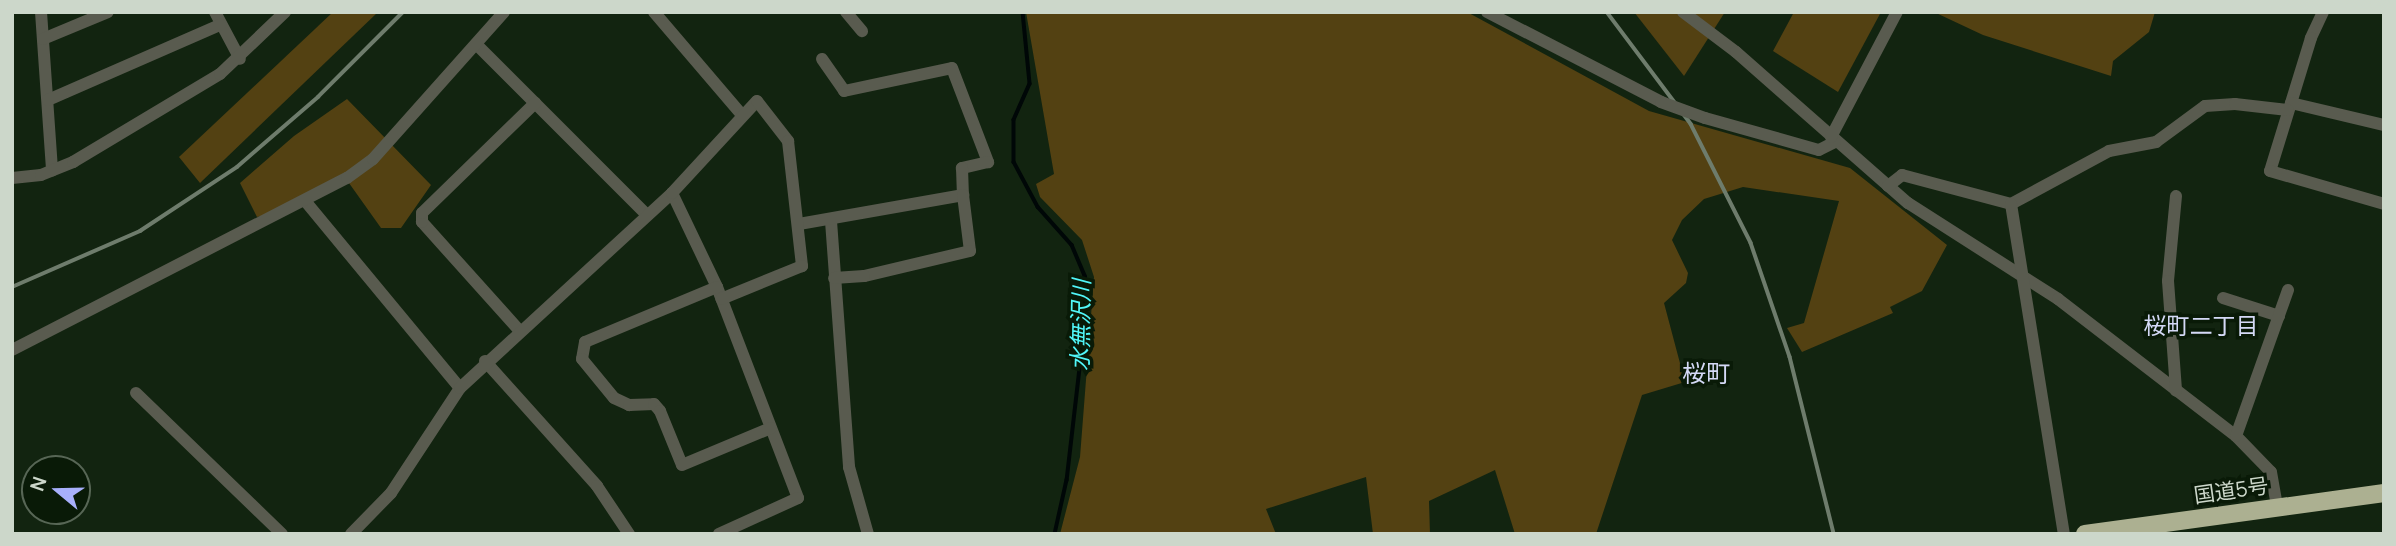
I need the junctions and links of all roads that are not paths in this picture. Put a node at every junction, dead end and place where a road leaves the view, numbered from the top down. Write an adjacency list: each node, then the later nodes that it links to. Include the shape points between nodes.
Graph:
1 (41, 12): 13 (street)
2 (108, 12): 13 (street)
3 (285, 12): 15 (street)
4 (504, 12): 14 (street)
5 (654, 12): 20 (street)
6 (846, 12): 12 (street)
7 (1487, 12): 22 (street, bridge, via 1661,102 1819,150)
8 (1683, 12): 22 (street, via 1736,52)
9 (1897, 12): 22 (street)
10 (2323, 12): 19 (street)
11 (217, 18): 15 (street); 17 (street)
12 (862, 32)
13 (43, 39): 17 (street)
14 (476, 44): 18 (street); 29 (street, via 373,159)
15 (240, 59): 23 (street)
16 (822, 59): 27 (street, via 844,91 953,68 988,162 962,168)
17 (48, 100): 23 (street)
18 (535, 103): 32 (street); 41 (street, via 422,213 422,222)
19 (2289, 107): 21 (street); 30 (street, via 2205,106 2156,142 2109,151); 31 (street, via 2270,172)
20 (742, 115): 26 (street); 34 (street, via 757,101 788,141)
21 (2384, 125)
22 (1833, 139): 25 (street)
23 (52, 171): 24 (street)
24 (12, 178)
25 (1888, 186): 30 (street, via 1902,175); 35 (street, via 1965,243)
26 (672, 193): 32 (street); 38 (street)
27 (963, 195): 33 (street); 36 (street, via 970,251 864,276)
28 (2176, 196): 45 (street, via 2168,281)
29 (306, 202): 42 (street, via 85,309); 44 (street)
30 (2011, 204): 35 (street)
31 (2384, 204)
32 (646, 214): 41 (street)
33 (831, 221): 34 (street); 36 (street)
34 (799, 224): 38 (street, via 802,266)
35 (2022, 274): 45 (street); 56 (street)
36 (834, 278): 55 (street, via 849,467)
37 (2288, 290): 40 (street)
38 (719, 293): 47 (street); 47 (street, via 585,342 582,359 620,402 647,403 660,411 682,466)
39 (2223, 298): 40 (street)
40 (2279, 316): 48 (street)
41 (518, 330): 43 (street)
42 (12, 350)
43 (485, 361): 44 (street); 53 (street, via 597,485)
44 (460, 388): 52 (street, via 391,493)
45 (2176, 391): 48 (street)
46 (136, 393): 51 (street)
47 (771, 428): 54 (street, via 798,498)
48 (2236, 436): 50 (street, via 2271,472)
49 (2384, 493): 50 (highway, 国道5号)
50 (2277, 507): 57 (highway, 国道5号)
51 (282, 534)
52 (351, 534)
53 (629, 534)
54 (719, 534)
55 (868, 534)
56 (2064, 534)
57 (2085, 534)

